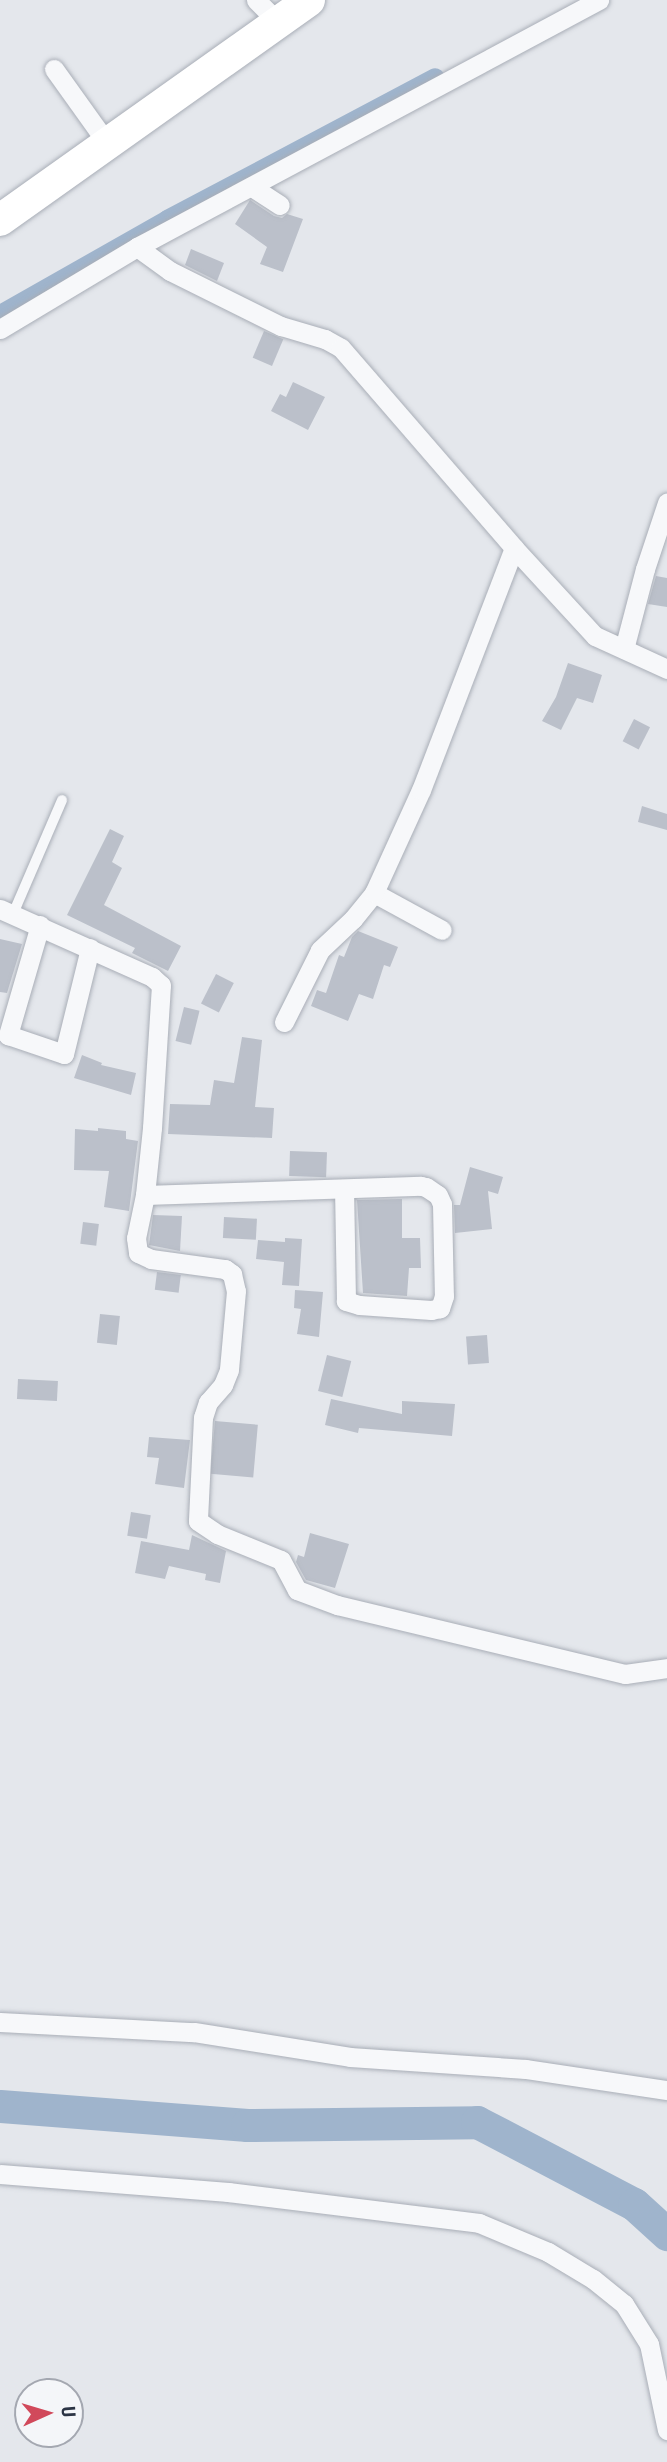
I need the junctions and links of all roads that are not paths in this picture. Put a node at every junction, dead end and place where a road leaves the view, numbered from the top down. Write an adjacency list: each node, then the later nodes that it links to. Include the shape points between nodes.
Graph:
1 (256, 0): 4 (street)
2 (309, 0): 4 (main road)
3 (599, 0): 7 (street)
4 (278, 22): 6 (main road)
5 (54, 69): 6 (street)
6 (107, 143): 9 (main road)
7 (253, 187): 8 (street); 10 (street)
8 (280, 205)
9 (0, 219)
10 (137, 247): 11 (street); 13 (street, via 182,277 281,326 341,348)
11 (0, 329)
12 (667, 503): 14 (street)
13 (514, 548): 14 (street, via 595,636); 17 (street, via 421,790)
14 (624, 649): 15 (street)
15 (667, 669)
16 (62, 800): 18 (lane)
17 (374, 893): 20 (street); 22 (street, via 320,950)
18 (7, 911): 19 (street)
19 (40, 925): 21 (street); 21 (street, via 8,1035 64,1054)
20 (442, 930)
21 (90, 948): 24 (street, via 152,976 161,985)
22 (284, 1022)
23 (344, 1189): 23 (street, via 346,1301 440,1308 444,1296 438,1195 421,1186); 24 (street)
24 (145, 1195): 25 (street, via 136,1238 140,1256 225,1269 236,1282 229,1370 203,1417 198,1521 206,1529 281,1560 297,1590 337,1605 625,1674)
25 (667, 1668)
26 (0, 2022): 27 (street, via 194,2032 350,2057 526,2069)
27 (667, 2090)
28 (0, 2174): 29 (street, via 228,2192 480,2223 548,2252 593,2278 624,2304 649,2344)
29 (667, 2430)

